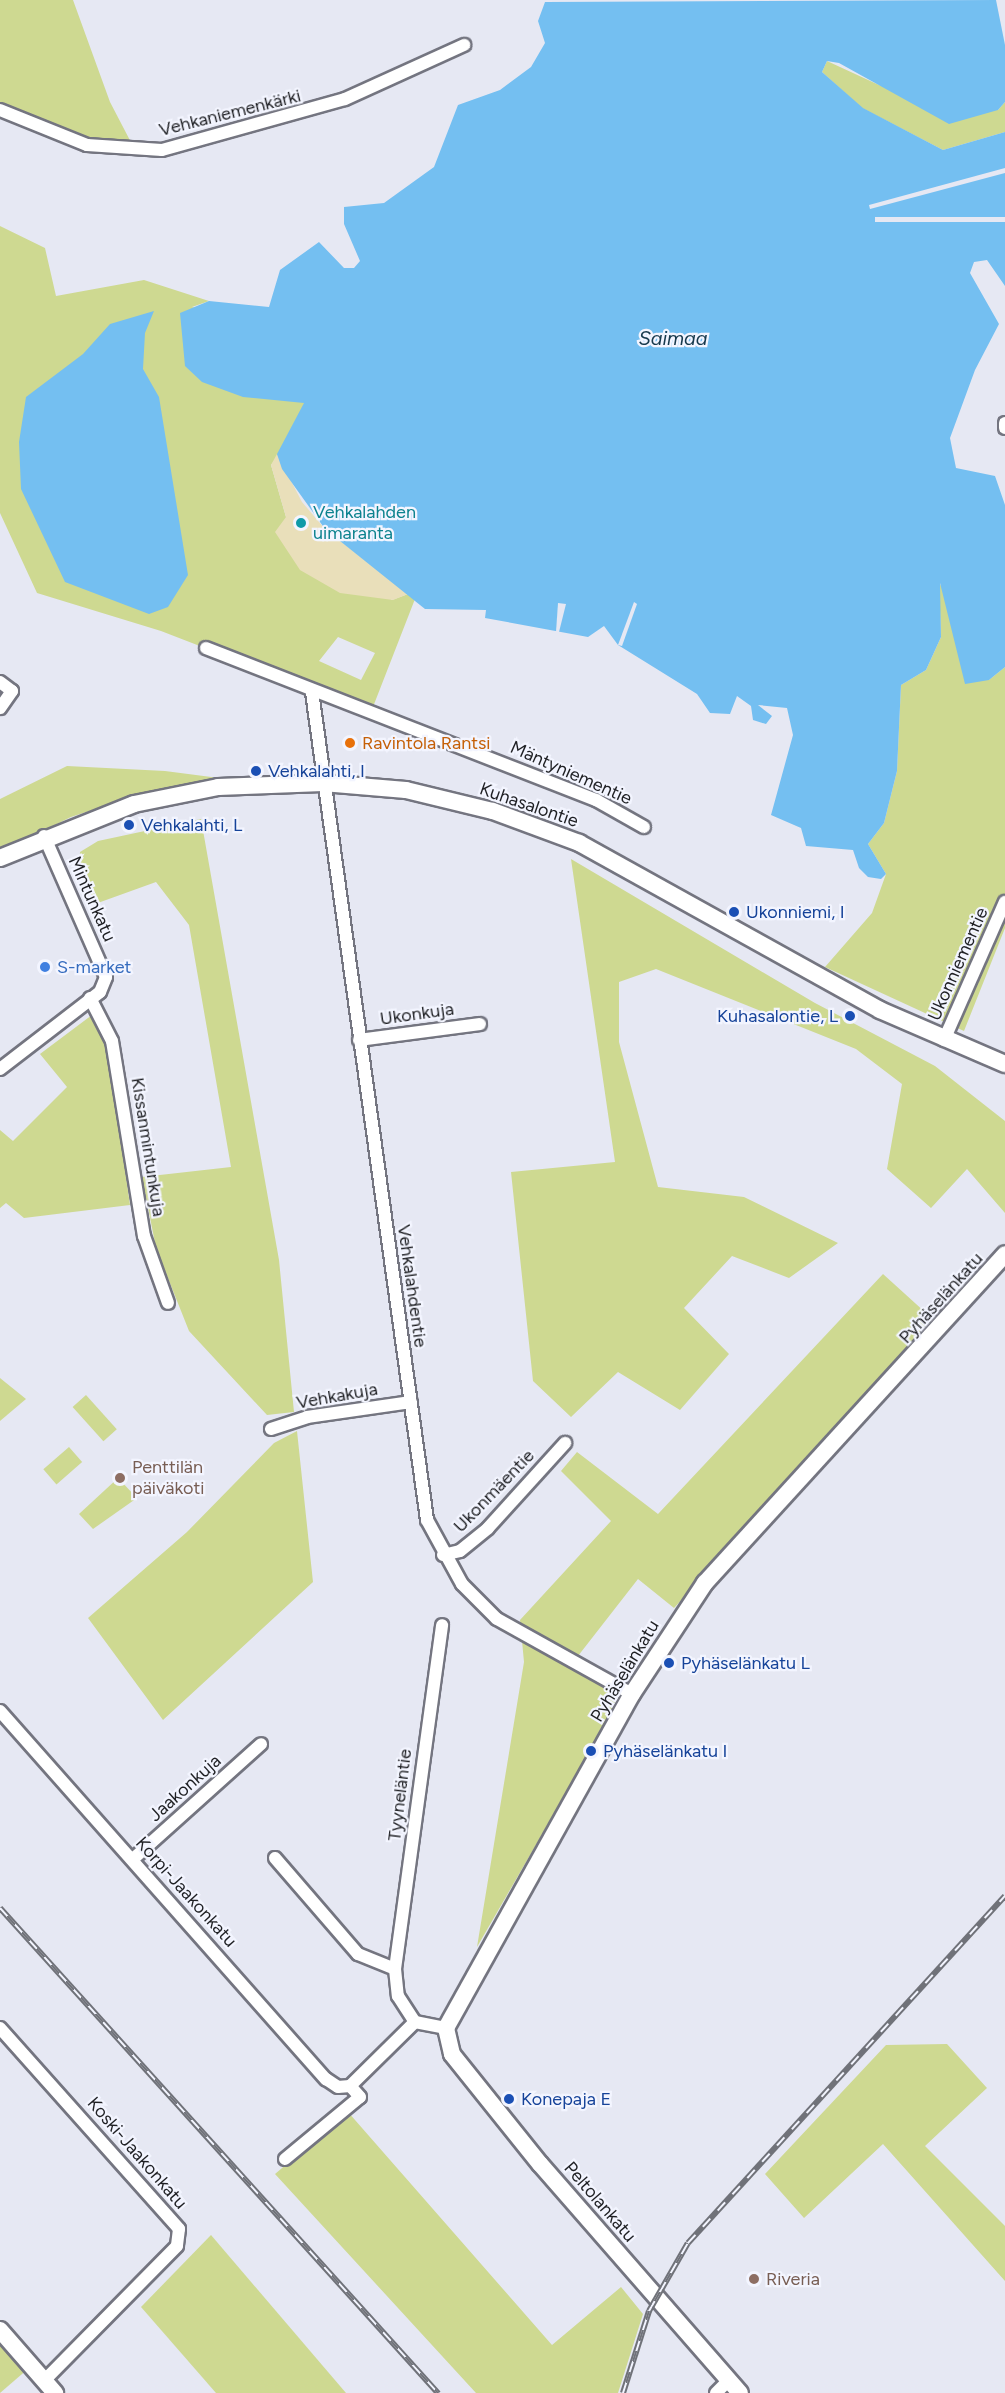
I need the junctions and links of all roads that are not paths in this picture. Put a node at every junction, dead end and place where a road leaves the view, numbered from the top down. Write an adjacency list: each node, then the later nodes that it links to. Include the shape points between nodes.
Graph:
1 (464, 45): 2 (street, Vehkaniemenkärki, via 345,99 162,150 87,145)
2 (0, 110)
3 (1005, 423): 4 (street)
4 (1005, 428)
5 (206, 648): 7 (street, Mäntyniementie)
6 (0, 682): 8 (street, via 12,691)
7 (312, 692): 9 (street, Vehkalahdentie); 10 (street, Mäntyniementie, via 596,800)
8 (0, 708)
9 (323, 783): 11 (street, Kuhasalontie, via 247,784 173,795); 16 (street, Vehkalahdentie); 17 (street, Kuhasalontie, via 406,790 536,824)
10 (644, 827)
11 (45, 836): 12 (street, Kuhasalontie); 14 (street, Mintunkatu, via 104,970 105,984)
12 (0, 858)
13 (1005, 902): 17 (street, Ukonniementie)
14 (90, 999): 19 (street, Mintunkatu); 21 (street, Kissanmintunkuja, via 114,1049 144,1236)
15 (480, 1024): 16 (street, Ukonkuja)
16 (358, 1040): 22 (street, Vehkalahdentie)
17 (945, 1040): 18 (street, Kuhasalontie)
18 (1005, 1064)
19 (0, 1069)
20 (1005, 1254): 27 (street, Pyhäselänkatu, via 705,1583)
21 (168, 1303)
22 (411, 1402): 23 (street, Vehkakuja, via 307,1417); 25 (street, Vehkalahdentie, via 427,1520)
23 (271, 1429)
24 (565, 1443): 25 (street, Ukonmäentie, via 488,1528 460,1551)
25 (443, 1555): 27 (street, Vehkalahdentie, via 462,1584 497,1619)
26 (442, 1626): 32 (street, Tyyneläntie)
27 (632, 1694): 35 (street, Pyhäselänkatu)
28 (0, 1711): 31 (street, Korpi-Jaakonkatu)
29 (261, 1744): 31 (street, Jaakonkuja)
30 (275, 1858): 32 (street, via 358,1954)
31 (133, 1859): 36 (street, Korpi-Jaakonkatu, via 326,2079 338,2087)
32 (395, 1969): 33 (street, via 398,1996)
33 (415, 2022): 35 (street); 36 (street)
34 (0, 2028): 39 (street, Koski-Jaakonkatu, via 179,2229 177,2246)
35 (446, 2028): 40 (street, Peltolankatu, via 448,2048 474,2082)
36 (350, 2086): 37 (street, via 360,2097)
37 (285, 2159)
38 (0, 2330): 39 (street)
39 (49, 2387)
40 (735, 2387): 41 (street)
41 (716, 2393)

